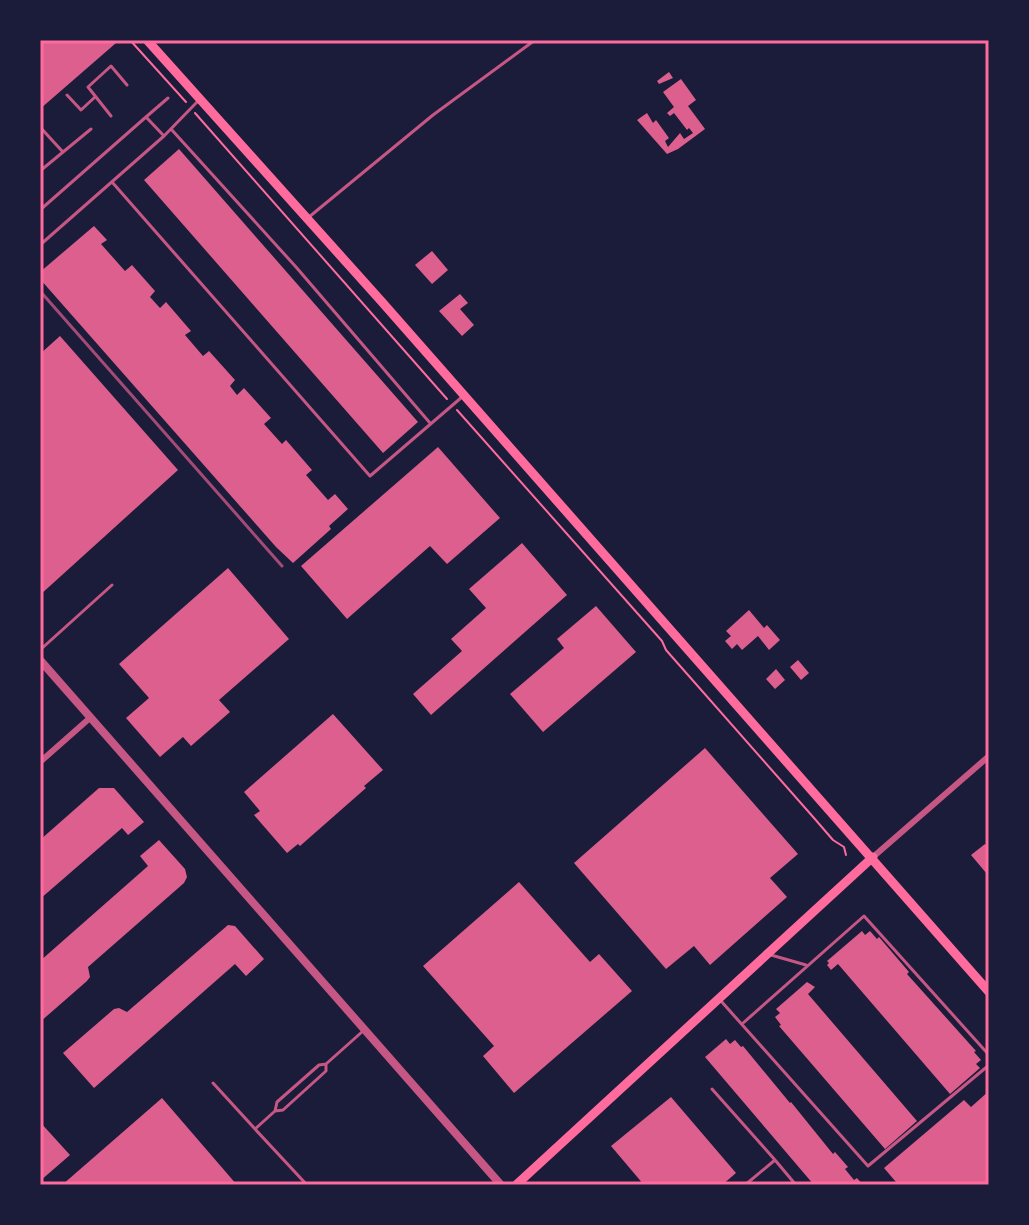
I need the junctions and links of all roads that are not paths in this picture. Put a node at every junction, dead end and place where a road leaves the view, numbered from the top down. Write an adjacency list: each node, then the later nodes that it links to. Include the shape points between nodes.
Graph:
1 (147, 40): 7 (main road)
2 (535, 40): 18 (lane)
3 (127, 85): 5 (lane, via 111,66 88,87)
4 (67, 95): 5 (lane, via 81,110)
5 (96, 96): 8 (lane)
6 (168, 98): 9 (lane)
7 (199, 100): 12 (lane); 18 (main road)
8 (111, 116)
9 (146, 117): 13 (lane); 17 (lane)
10 (40, 127): 14 (lane)
11 (91, 129): 14 (lane)
12 (171, 129): 13 (lane); 21 (lane)
13 (164, 136): 16 (lane)
14 (63, 153): 15 (lane)
15 (40, 171)
16 (112, 182): 19 (lane); 21 (lane, via 370,476)
17 (40, 210)
18 (306, 219): 20 (main road)
19 (40, 245)
20 (463, 396): 21 (lane); 28 (main road)
21 (431, 424)
22 (112, 585): 23 (lane)
23 (40, 650)
24 (40, 660): 25 (street)
25 (91, 717): 27 (street); 34 (street)
26 (989, 756): 28 (street)
27 (40, 762)
28 (873, 857): 29 (main road); 31 (main road)
29 (767, 954): 30 (lane); 32 (main road)
30 (807, 965): 33 (lane); 35 (lane, via 864,916)
31 (989, 992)
32 (719, 998): 33 (lane); 45 (main road)
33 (742, 1024): 37 (lane, via 868,1166)
34 (365, 1030): 36 (lane); 44 (street)
35 (989, 1055)
36 (326, 1064): 40 (lane, via 277,1102); 40 (lane, via 326,1071 283,1110)
37 (989, 1065)
38 (213, 1083): 41 (lane)
39 (712, 1089): 42 (lane)
40 (275, 1111): 41 (lane)
41 (255, 1129): 43 (lane)
42 (775, 1160): 46 (lane); 47 (lane)
43 (307, 1185)
44 (501, 1185)
45 (516, 1185)
46 (745, 1185)
47 (796, 1185)

